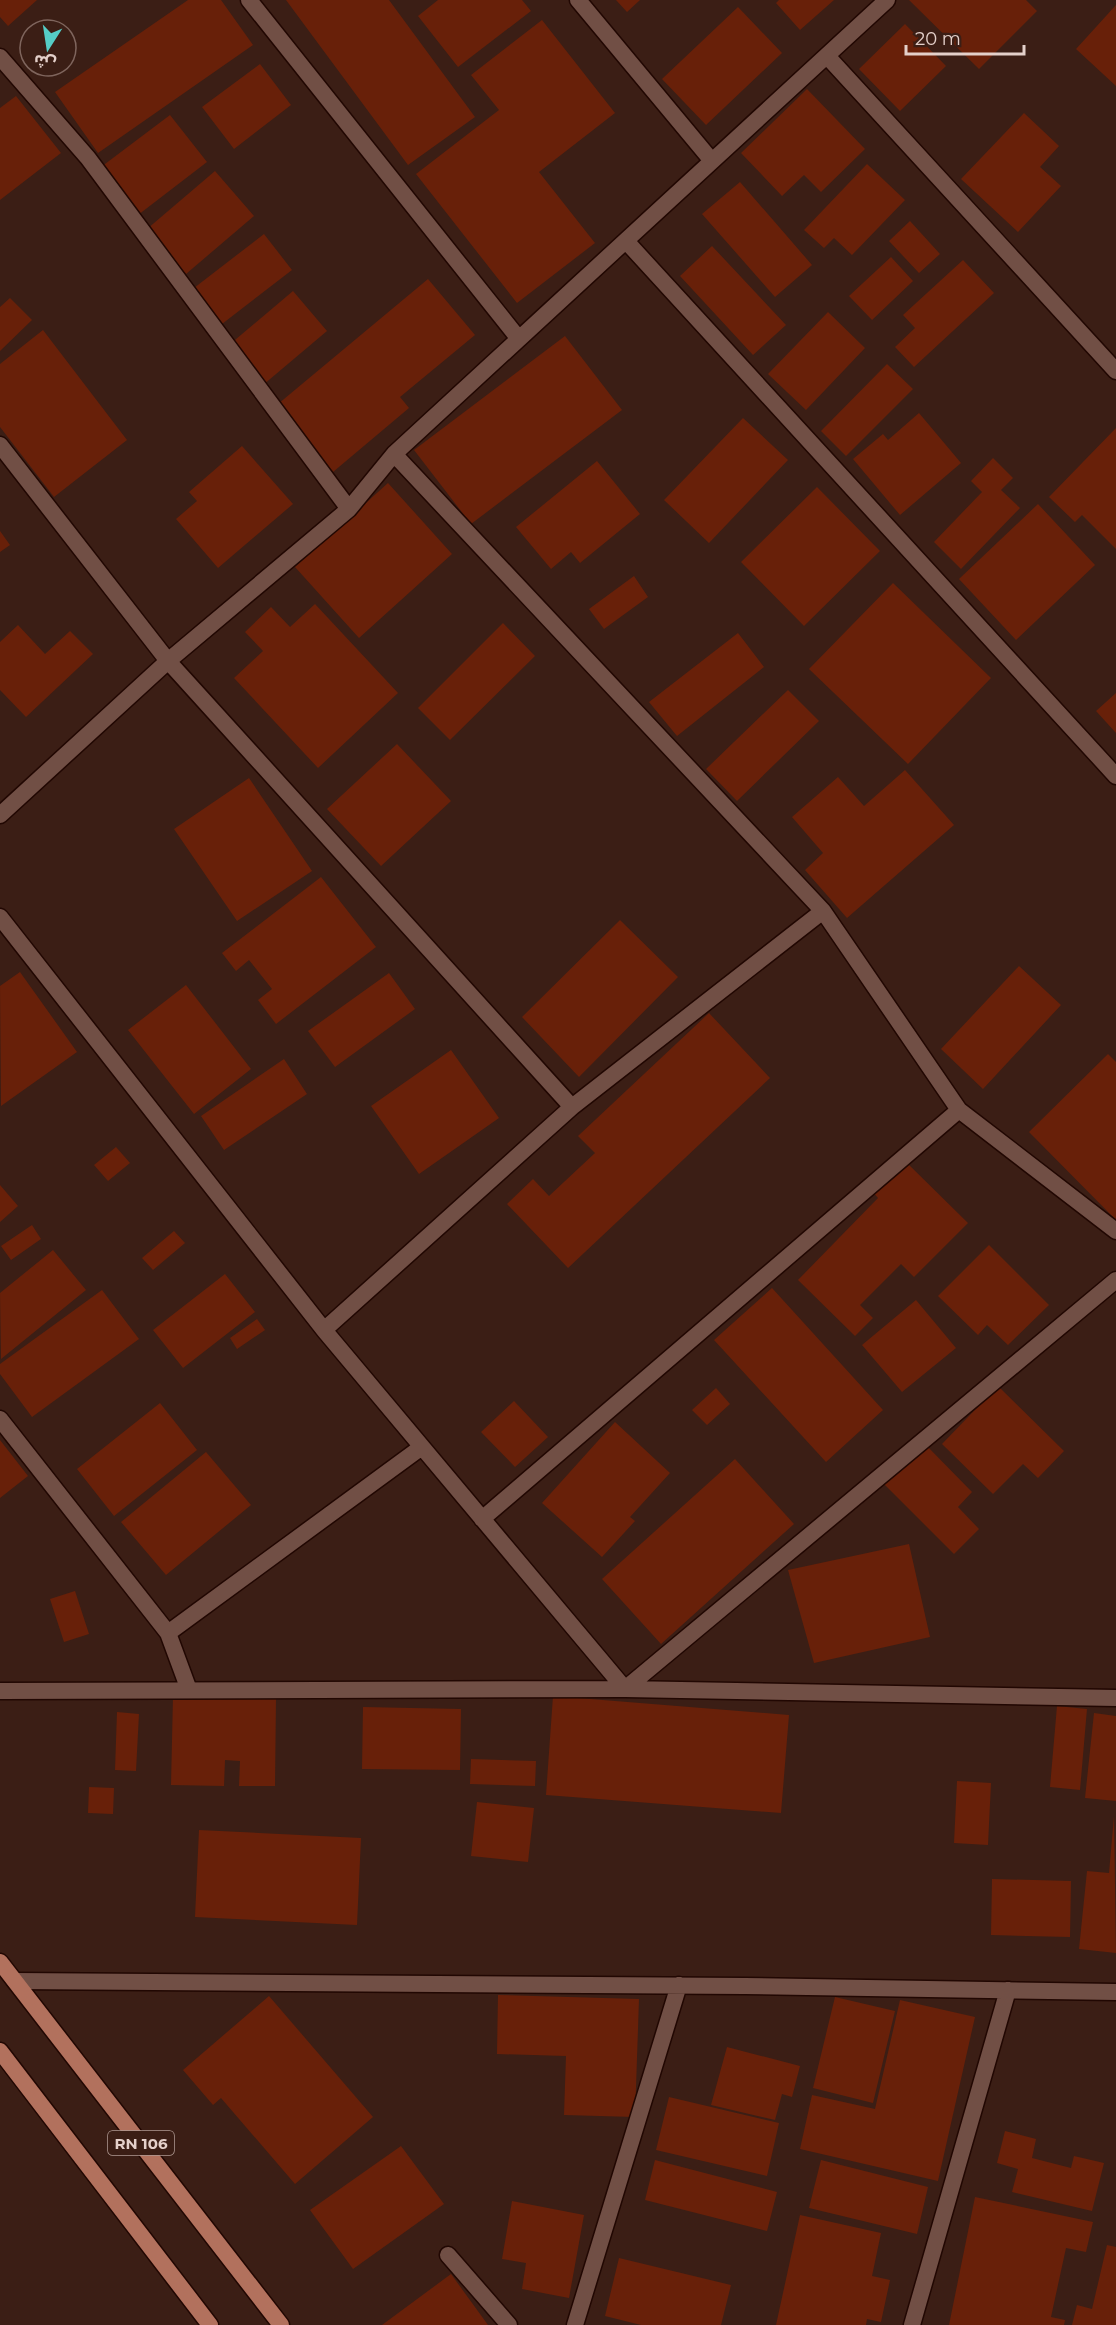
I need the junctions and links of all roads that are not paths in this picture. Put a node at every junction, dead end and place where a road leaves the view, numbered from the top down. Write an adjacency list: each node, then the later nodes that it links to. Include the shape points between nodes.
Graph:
1 (249, 0): 8 (street)
2 (578, 0): 6 (street)
3 (887, 0): 4 (street)
4 (827, 56): 6 (street); 9 (street)
5 (0, 57): 12 (street, via 88,158)
6 (712, 161): 7 (street)
7 (626, 241): 8 (street); 14 (street)
8 (519, 339): 11 (street)
9 (1116, 371)
10 (0, 445): 13 (street)
11 (394, 454): 12 (street); 16 (street)
12 (349, 509): 13 (street)
13 (168, 661): 15 (street); 18 (street)
14 (1116, 776)
15 (0, 815)
16 (823, 911): 18 (street); 19 (street)
17 (0, 917): 22 (street)
18 (572, 1107): 22 (street)
19 (959, 1110): 20 (street); 25 (street)
20 (1116, 1231)
21 (1115, 1283): 27 (street)
22 (324, 1330): 24 (street)
23 (0, 1419): 26 (street)
24 (424, 1450): 25 (street); 26 (street, via 419,1449)
25 (482, 1519): 27 (street)
26 (168, 1633): 29 (street)
27 (625, 1689): 29 (street); 30 (street)
28 (0, 1690): 29 (street)
29 (189, 1690)
30 (1116, 1698)
31 (0, 1962): 32 (main road, RN 106)
32 (15, 1981): 33 (street); 39 (main road, RN 106)
33 (679, 1985): 34 (street); 41 (street)
34 (1008, 1990): 35 (street); 42 (street)
35 (1116, 1992)
36 (0, 2051): 38 (main road, RN 106)
37 (448, 2255): 40 (street)
38 (210, 2325)
39 (281, 2325)
40 (509, 2325)
41 (575, 2325)
42 (912, 2325)

